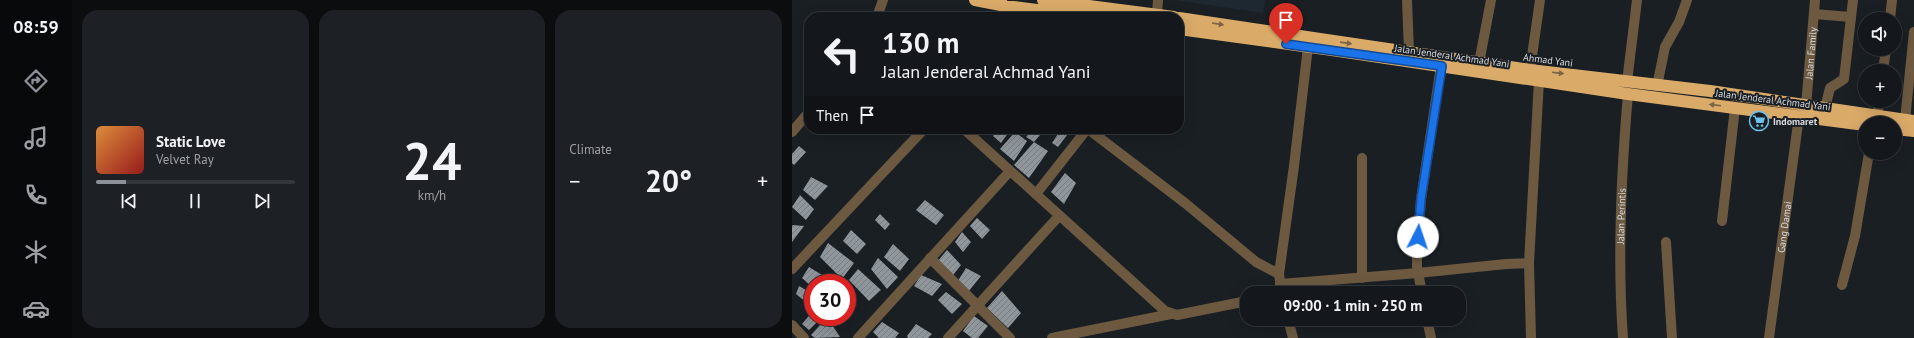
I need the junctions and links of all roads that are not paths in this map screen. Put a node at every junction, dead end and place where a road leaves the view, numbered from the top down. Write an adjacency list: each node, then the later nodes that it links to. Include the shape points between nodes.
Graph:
1 (883, 0): 15 (street)
2 (975, 0): 16 (highway)
3 (1043, 0): 13 (highway)
4 (1158, 0): 19 (street)
5 (1407, 0): 27 (street)
6 (1491, 0): 28 (street)
7 (1540, 0): 30 (street)
8 (1637, 0): 33 (street, Jalan Perintis)
9 (1686, 0): 32 (street, via 1679,22 1664,47)
10 (1815, 0): 21 (street, Jalan Family)
11 (1852, 0): 22 (street)
12 (1892, 0): 20 (street)
13 (1057, 7): 14 (highway); 16 (highway)
14 (1070, 9): 17 (highway); 18 (highway)
15 (879, 12)
16 (1005, 12)
17 (1078, 12)
18 (1122, 12)
19 (1157, 12)
20 (1891, 12)
21 (1814, 14): 22 (street); 39 (street, Jalan Family)
22 (1851, 17): 37 (street, via 1844,80 1830,88)
23 (1184, 19): 27 (highway, Ahmad Yani, one-way to 27)
24 (1184, 30): 26 (highway, Jalan Jenderal Achmad Yani)
25 (1914, 32): 42 (street)
26 (1308, 47): 29 (highway, Jalan Jenderal Achmad Yani); 63 (street)
27 (1409, 52): 28 (highway, Ahmad Yani)
28 (1479, 63): 30 (highway, Ahmad Yani)
29 (1442, 66): 31 (highway, Jalan Jenderal Achmad Yani); 61 (street, via 1421,199)
30 (1530, 70): 33 (highway, Ahmad Yani, one-way to 33)
31 (1539, 80): 33 (highway, Jalan Jenderal Achmad Yani); 59 (street)
32 (1657, 86): 33 (highway, Ahmad Yani); 34 (highway, Ahmad Yani)
33 (1627, 88): 34 (highway, Jalan Jenderal Achmad Yani); 80 (street, Jalan Perintis, via 1621,199 1620,291)
34 (1672, 93): 35 (highway, Ahmad Yani)
35 (1692, 96): 36 (highway, Jalan Jenderal Achmad Yani, one-way to 35); 39 (highway, Ahmad Yani)
36 (1735, 108): 39 (highway, Jalan Jenderal Achmad Yani); 56 (street)
37 (1825, 108): 39 (highway, Ahmad Yani); 40 (highway, Ahmad Yani)
38 (1879, 108): 40 (street)
39 (1802, 111): 43 (highway, Jalan Jenderal Achmad Yani); 82 (street, Gang Damai)
40 (1878, 116)
41 (804, 118): 46 (street)
42 (1909, 121)
43 (1858, 123)
44 (1902, 130): 45 (highway)
45 (1914, 131)
46 (792, 132)
47 (919, 134): 60 (street)
48 (970, 134): 53 (street)
49 (1084, 134): 54 (street)
50 (1095, 134): 63 (street, via 1185,203)
51 (1362, 158): 62 (street)
52 (1868, 160): 64 (street, via 1855,236)
53 (1010, 170): 54 (street); 58 (street)
54 (1036, 194): 55 (street)
55 (1059, 216): 67 (street); 68 (street)
56 (1722, 221)
57 (1666, 242): 81 (street)
58 (930, 258): 67 (street); 73 (street)
59 (1529, 263): 61 (street); 79 (street)
60 (792, 269)
61 (1418, 273): 62 (street); 65 (street)
62 (1362, 278): 63 (street)
63 (1280, 284)
64 (1842, 285)
65 (1421, 286)
66 (1240, 302): 68 (street)
67 (978, 305): 74 (street); 75 (street)
68 (1171, 314): 76 (street)
69 (792, 325): 72 (street)
70 (1290, 326): 77 (street)
71 (1428, 326): 78 (street)
72 (804, 338)
73 (858, 338)
74 (948, 338)
75 (1010, 338)
76 (1052, 338)
77 (1293, 338)
78 (1431, 338)
79 (1531, 338)
80 (1623, 338)
81 (1672, 338)
82 (1769, 338)

